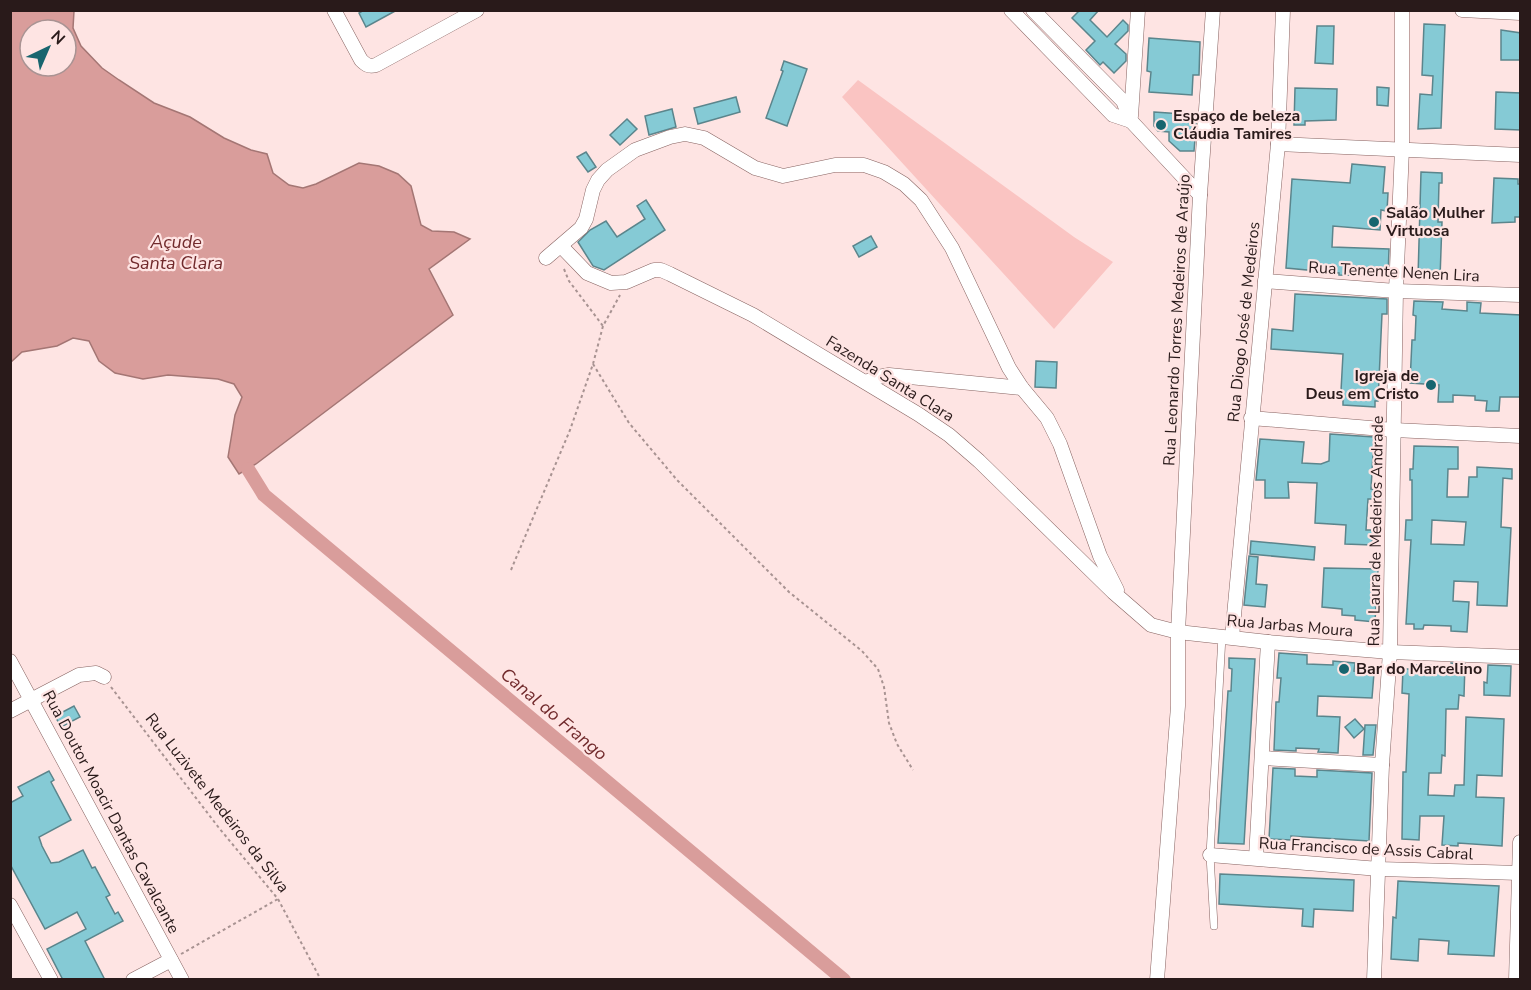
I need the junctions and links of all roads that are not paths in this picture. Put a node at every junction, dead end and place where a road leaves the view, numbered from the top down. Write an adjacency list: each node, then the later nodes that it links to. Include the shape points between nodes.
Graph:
1 (334, 10): 2 (street, via 366,65 376,65)
2 (477, 10)
3 (1011, 10): 11 (street, via 1113,115)
4 (1033, 10): 11 (street, via 1124,101)
5 (1138, 10): 11 (street)
6 (1213, 10): 15 (street, Rua Leonardo Torres Medeiros de Araújo)
7 (1283, 10): 12 (street, Rua Diogo José de Medeiros)
8 (1402, 10): 13 (street, Rua Laura de Medeiros Andrade)
9 (1462, 10): 10 (street)
10 (1521, 13)
11 (1131, 122): 15 (street)
12 (1278, 144): 13 (street); 18 (street, Rua Diogo José de Medeiros)
13 (1402, 149): 14 (street); 19 (street, Rua Laura de Medeiros Andrade)
14 (1521, 155)
15 (1200, 195): 27 (street, Rua Leonardo Torres Medeiros de Araújo)
16 (561, 246): 17 (street); 21 (street, Fazenda Santa Clara, via 587,273 611,283 661,270 753,315); 22 (street, via 586,219 593,190 607,170 635,150 670,136 704,138 755,168 783,176 835,165 864,165 904,184 921,200 952,248)
17 (546, 258)
18 (1265, 281): 19 (street, Rua Tenente Nenen Lira); 23 (street, Rua Diogo José de Medeiros)
19 (1396, 291): 20 (street, Rua Tenente Nenen Lira); 24 (street, Rua Laura de Medeiros Andrade)
20 (1521, 295)
21 (866, 382): 22 (street, via 889,375); 26 (street, Fazenda Santa Clara, via 949,435)
22 (1022, 388): 26 (street, via 1047,418 1060,444 1100,556)
23 (1251, 418): 24 (street); 28 (street, Rua Diogo José de Medeiros)
24 (1394, 430): 25 (street); 30 (street, Rua Laura de Medeiros Andrade)
25 (1521, 436)
26 (1125, 603): 27 (street, Fazenda Santa Clara, via 1151,625)
27 (1172, 631): 28 (street, Rua Jarbas Moura); 49 (street, Rua Leonardo Torres Medeiros de Araújo, via 1178,706)
28 (1227, 637): 29 (street, Rua Jarbas Moura); 39 (lane)
29 (1268, 642): 30 (street, Rua Jarbas Moura); 36 (street)
30 (1390, 652): 31 (street, Rua Jarbas Moura); 37 (street, Rua Laura de Medeiros Andrade)
31 (1521, 657)
32 (10, 661): 34 (street, Rua Doutor Moacir Dantas Cavalcante)
33 (104, 677): 34 (street, via 96,673 79,675)
34 (31, 699): 35 (street); 45 (street, Rua Doutor Moacir Dantas Cavalcante)
35 (10, 711)
36 (1263, 758): 37 (street); 40 (street)
37 (1382, 765): 41 (street, Rua Laura de Medeiros Andrade)
38 (1521, 842): 42 (street)
39 (1210, 855): 40 (street, Rua Francisco de Assis Cabral); 44 (lane)
40 (1256, 858): 41 (street, Rua Francisco de Assis Cabral)
41 (1378, 868): 42 (street, Rua Francisco de Assis Cabral); 50 (street, Rua Laura de Medeiros Andrade)
42 (1520, 873): 51 (street)
43 (10, 905): 46 (street)
44 (1214, 926)
45 (171, 960): 47 (street); 48 (street, Rua Doutor Moacir Dantas Cavalcante)
46 (51, 980)
47 (133, 980)
48 (182, 980)
49 (1157, 980)
50 (1374, 980)
51 (1516, 980)

